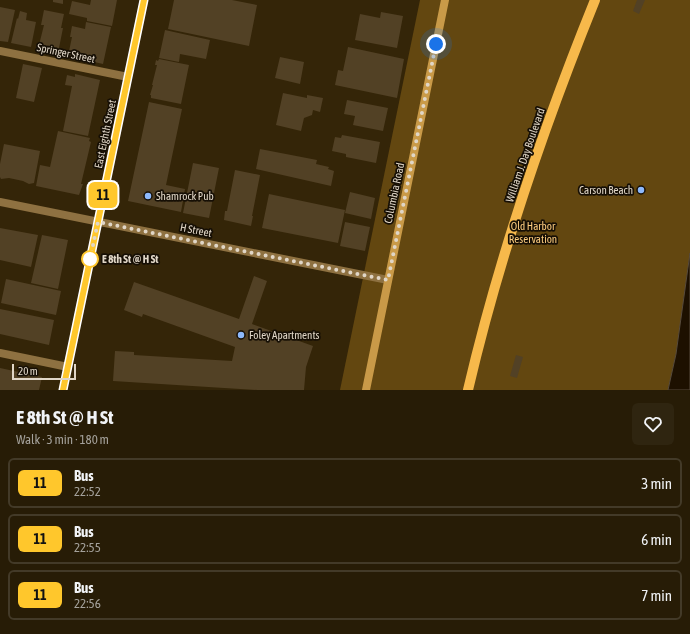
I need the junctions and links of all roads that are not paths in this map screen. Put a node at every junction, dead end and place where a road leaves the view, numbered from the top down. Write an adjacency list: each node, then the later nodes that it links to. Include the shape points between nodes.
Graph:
1 (144, 0): 5 (street, East Eighth Street)
2 (445, 0): 8 (main road, Columbia Road)
3 (595, 0): 13 (main road, William J. Day Boulevard, via 534,161)
4 (0, 51): 5 (street, Springer Street)
5 (128, 77): 7 (street, East Eighth Street)
6 (0, 202): 7 (street, H Street)
7 (98, 222): 8 (street, H Street); 10 (street, East Eighth Street)
8 (388, 280): 12 (main road, Columbia Road)
9 (0, 353): 10 (street)
10 (68, 367): 11 (street, East Eighth Street)
11 (63, 390)
12 (366, 390)
13 (468, 390)

